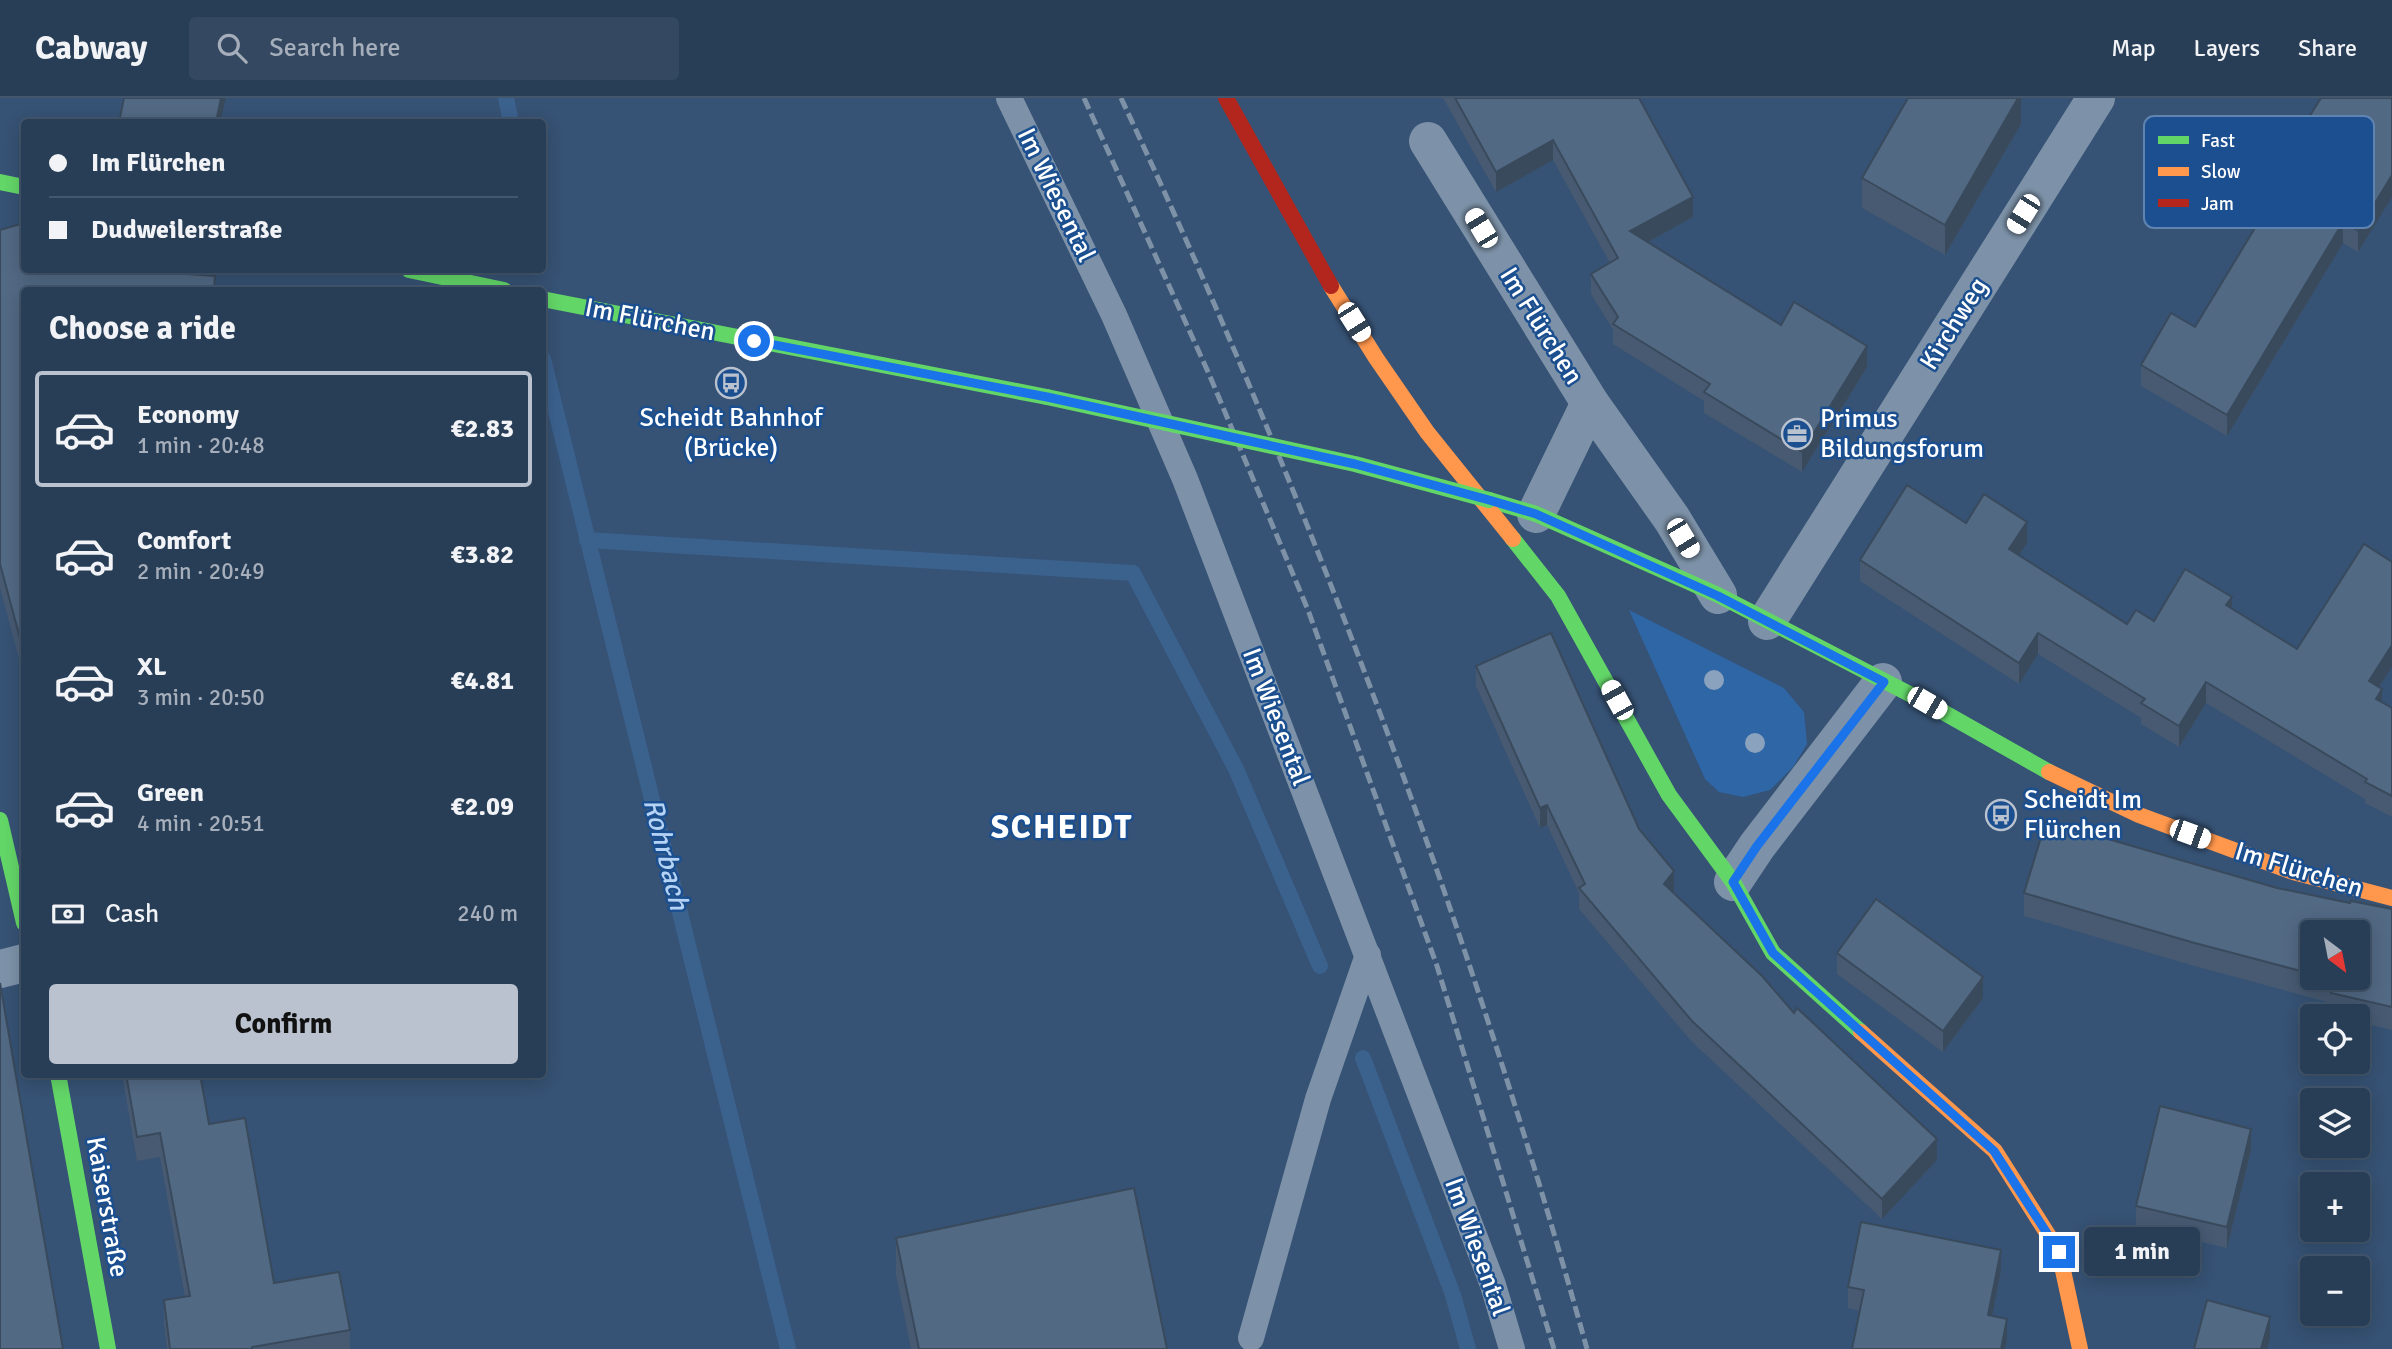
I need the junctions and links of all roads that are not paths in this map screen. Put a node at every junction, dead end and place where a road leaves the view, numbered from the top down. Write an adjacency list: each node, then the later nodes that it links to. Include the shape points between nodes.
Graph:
1 (1009, 98): 19 (lane, Im Wiesental, via 1114,315 1180,468)
2 (1226, 98): 16 (street, via 1376,358 1427,432 1558,596 1669,795)
3 (2096, 98): 13 (street, Kirchweg)
4 (1428, 141): 10 (street, Im Flürchen)
5 (0, 182): 6 (street)
6 (21, 186)
7 (424, 273): 8 (street)
8 (490, 287)
9 (546, 300): 11 (street, Im Flürchen, bridge, via 1047,397 1355,464)
10 (1590, 403): 11 (street, Im Flürchen); 12 (street, Im Flürchen, via 1672,519)
11 (1536, 514): 12 (street, Im Flürchen)
12 (1718, 596): 13 (street, Im Flürchen)
13 (1767, 621): 14 (street, Im Flürchen)
14 (1884, 682): 16 (street); 17 (street, Im Flürchen, via 2139,816 2293,872)
15 (0, 820): 18 (street)
16 (1733, 882): 26 (street, via 1773,953 1994,1151 2059,1252)
17 (2392, 898)
18 (21, 910)
19 (1368, 956): 23 (lane, via 1318,1099); 25 (lane, Im Wiesental, via 1493,1285)
20 (21, 964): 21 (street)
21 (0, 969)
22 (59, 1078): 24 (street, Kaiserstraße)
23 (1251, 1338)
24 (108, 1349)
25 (1512, 1349)
26 (2080, 1349)

